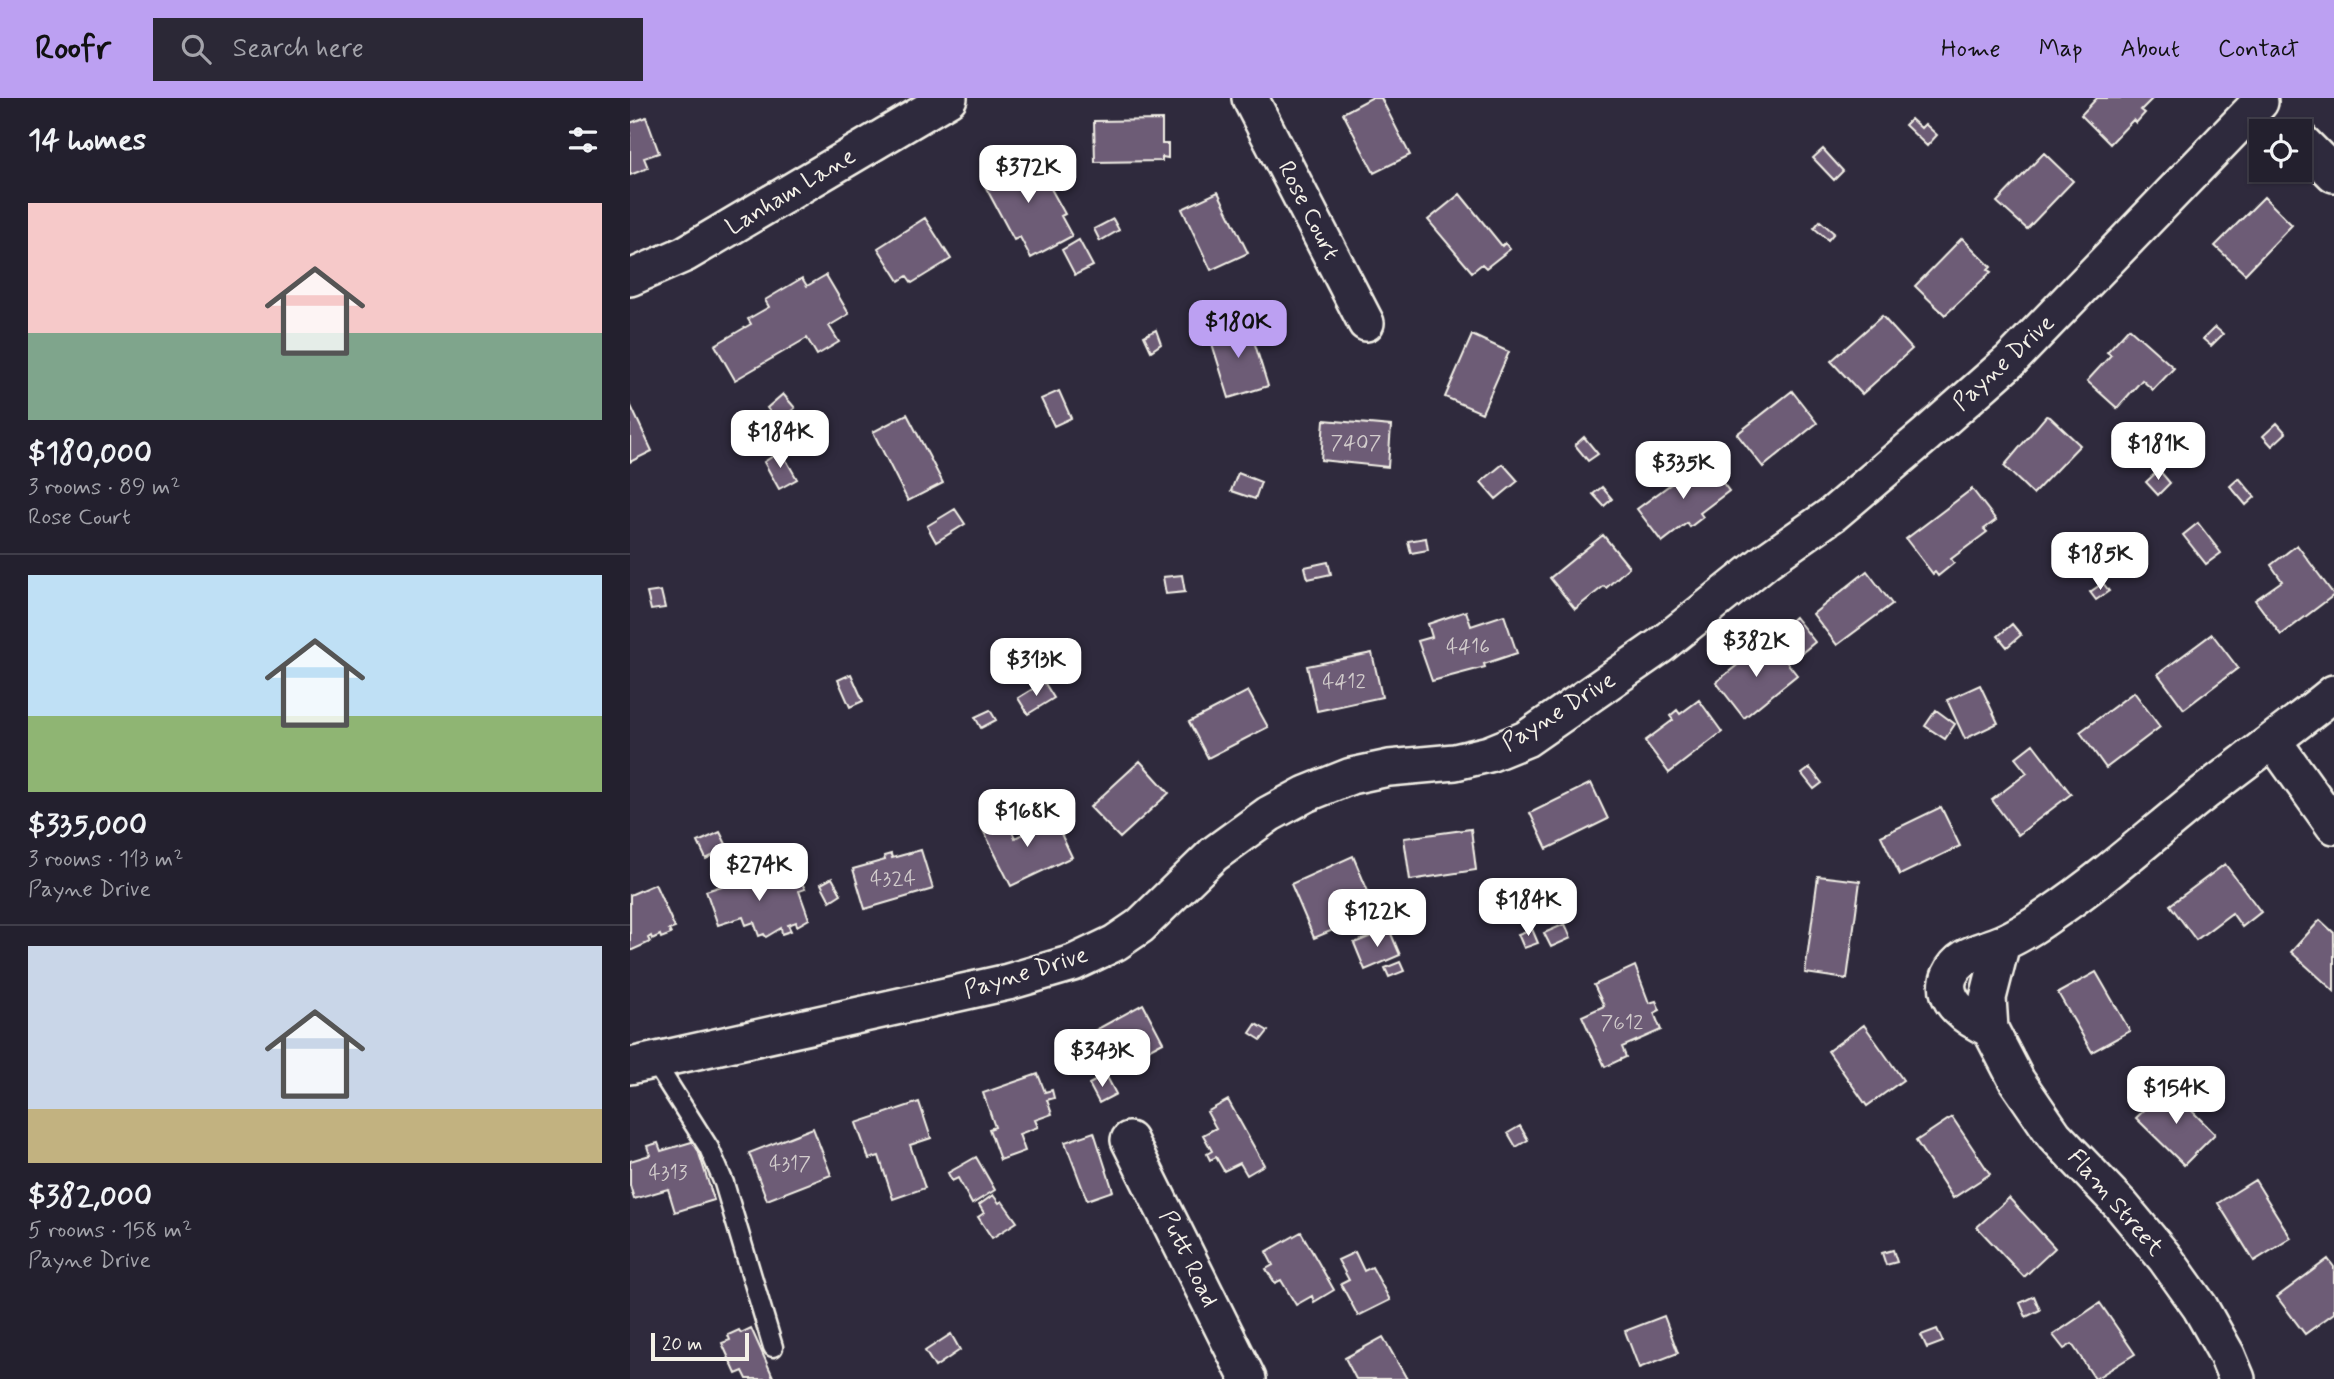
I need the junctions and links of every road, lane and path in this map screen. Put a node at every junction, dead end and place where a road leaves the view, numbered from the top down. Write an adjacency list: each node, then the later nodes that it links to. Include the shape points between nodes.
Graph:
1 (949, 98): 7 (street, Lanham Lane, via 685,254)
2 (1250, 98): 8 (street, Rose Court)
3 (2258, 100): 4 (street); 12 (street, Payne Drive, via 2011,360 1926,435 1833,514 1660,646 1525,739 1455,762 1351,776 1306,794 1214,854 1140,926 1073,963 1008,982)
4 (2278, 119)
5 (2312, 152): 6 (street)
6 (2334, 173)
7 (630, 278)
8 (1366, 323)
9 (2334, 692): 10 (street, Flam Street)
10 (2274, 742): 11 (street); 16 (street, Flam Street, via 2082,893 2003,943 1988,998 1990,1029 2037,1113 2121,1205 2200,1307)
11 (2334, 826)
12 (642, 1064): 14 (lane, via 709,1149 724,1183)
13 (1129, 1140): 15 (street, Putt Road)
14 (773, 1347)
15 (1248, 1379)
16 (2237, 1379)

